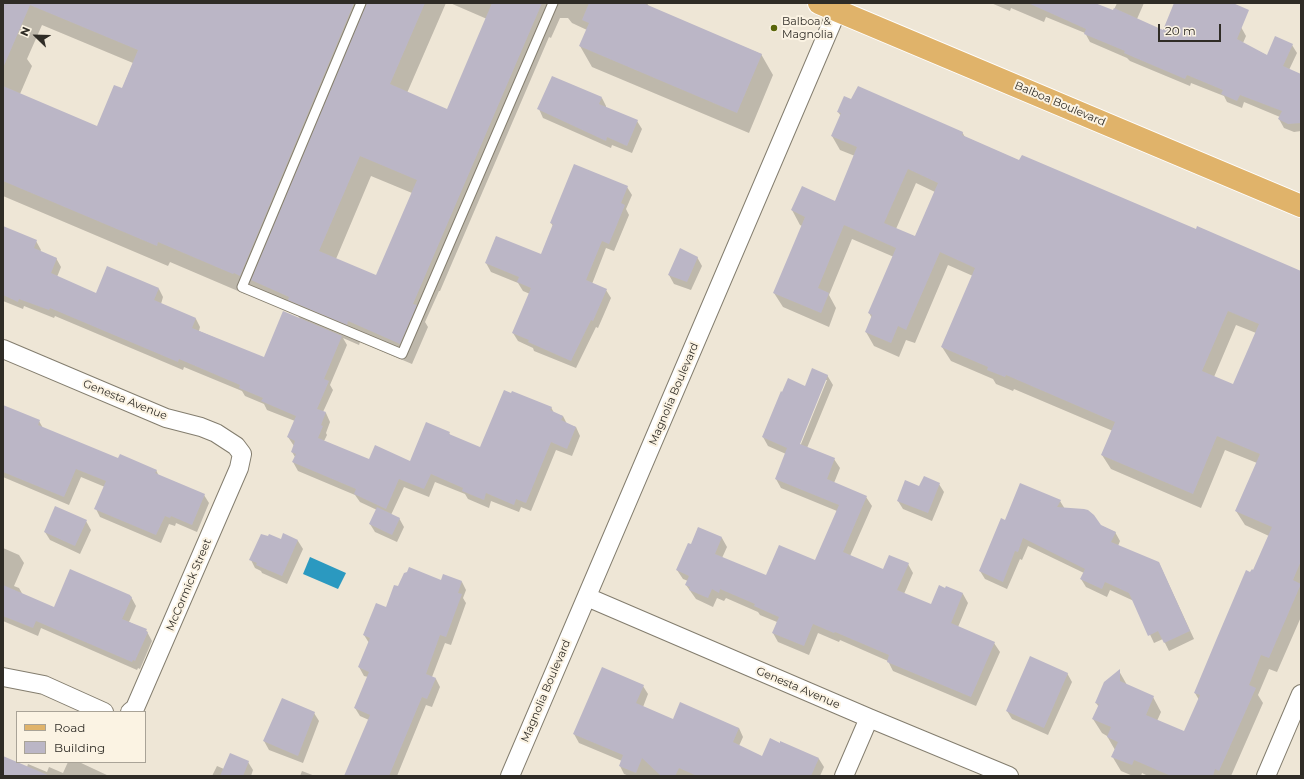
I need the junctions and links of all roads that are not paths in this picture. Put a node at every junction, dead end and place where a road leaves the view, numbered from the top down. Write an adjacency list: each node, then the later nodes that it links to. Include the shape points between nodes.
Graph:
1 (362, 3): 2 (lane, via 242,287 402,354)
2 (553, 3)
3 (828, 7): 4 (main road, Balboa Boulevard); 7 (street, Magnolia Boulevard)
4 (1301, 206)
5 (3, 349): 6 (street, Genesta Avenue, via 166,418 201,426 236,446)
6 (242, 454): 11 (street, McCormick Street, via 237,475 139,701)
7 (587, 597): 12 (street, Genesta Avenue); 13 (street, Magnolia Boulevard)
8 (3, 677): 10 (street, via 44,685)
9 (1301, 694): 16 (street)
10 (102, 711)
11 (131, 711)
12 (869, 718): 14 (street); 15 (street, Genesta Avenue)
13 (510, 776)
14 (844, 776)
15 (1009, 776)
16 (1266, 776)

